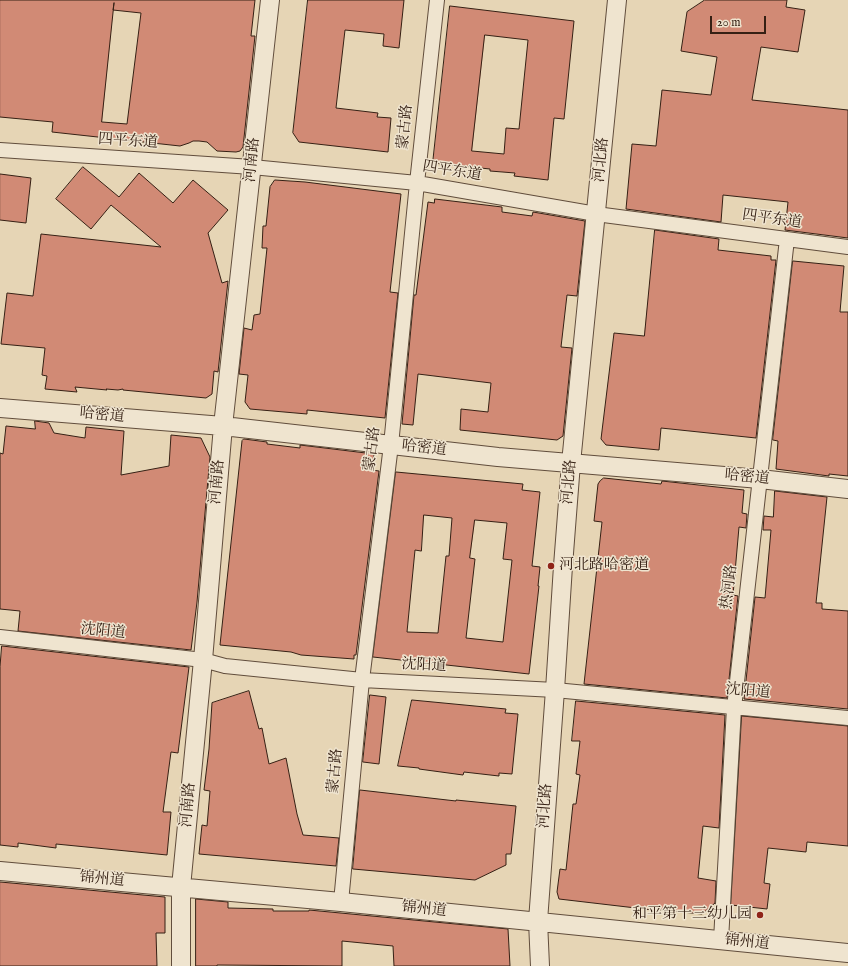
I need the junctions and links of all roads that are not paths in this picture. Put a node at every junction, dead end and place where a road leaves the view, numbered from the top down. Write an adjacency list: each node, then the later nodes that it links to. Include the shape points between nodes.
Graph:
1 (270, 0): 5 (street, 河南路)
2 (437, 0): 6 (street, 蒙古路)
3 (617, 0): 7 (street, 河北路)
4 (0, 150): 5 (street, 四平东道)
5 (252, 167): 6 (street, 四平东道); 11 (street, 河南路)
6 (417, 183): 7 (street, 四平东道); 12 (street, 蒙古路)
7 (596, 214): 8 (street, 四平东道); 13 (street, 河北路)
8 (787, 239): 9 (street, 四平东道); 14 (street, 热河路)
9 (848, 247)
10 (0, 408): 11 (street, 哈密道)
11 (223, 426): 12 (street, 哈密道); 17 (street, 河南路)
12 (391, 445): 13 (street, 哈密道); 18 (street, 蒙古路)
13 (571, 463): 14 (street, 哈密道); 19 (street, 河北路)
14 (760, 479): 15 (street, 哈密道); 20 (street, 热河路)
15 (848, 489)
16 (0, 637): 17 (street, 沈阳道)
17 (203, 660): 18 (street, 沈阳道, via 225,666); 23 (street, 河南路)
18 (362, 680): 19 (street, 沈阳道); 24 (street, 蒙古路)
19 (555, 690): 20 (street, 沈阳道); 25 (street, 河北路)
20 (734, 708): 21 (street, 沈阳道); 26 (street, 热河路)
21 (848, 718)
22 (0, 871): 23 (street, 锦州道)
23 (181, 887): 24 (street, 锦州道); 28 (street, 河南路)
24 (341, 902): 25 (street, 锦州道)
25 (538, 921): 26 (street, 锦州道); 29 (street, 河北路)
26 (721, 940): 27 (street, 锦州道)
27 (848, 953)
28 (181, 966)
29 (540, 966)

